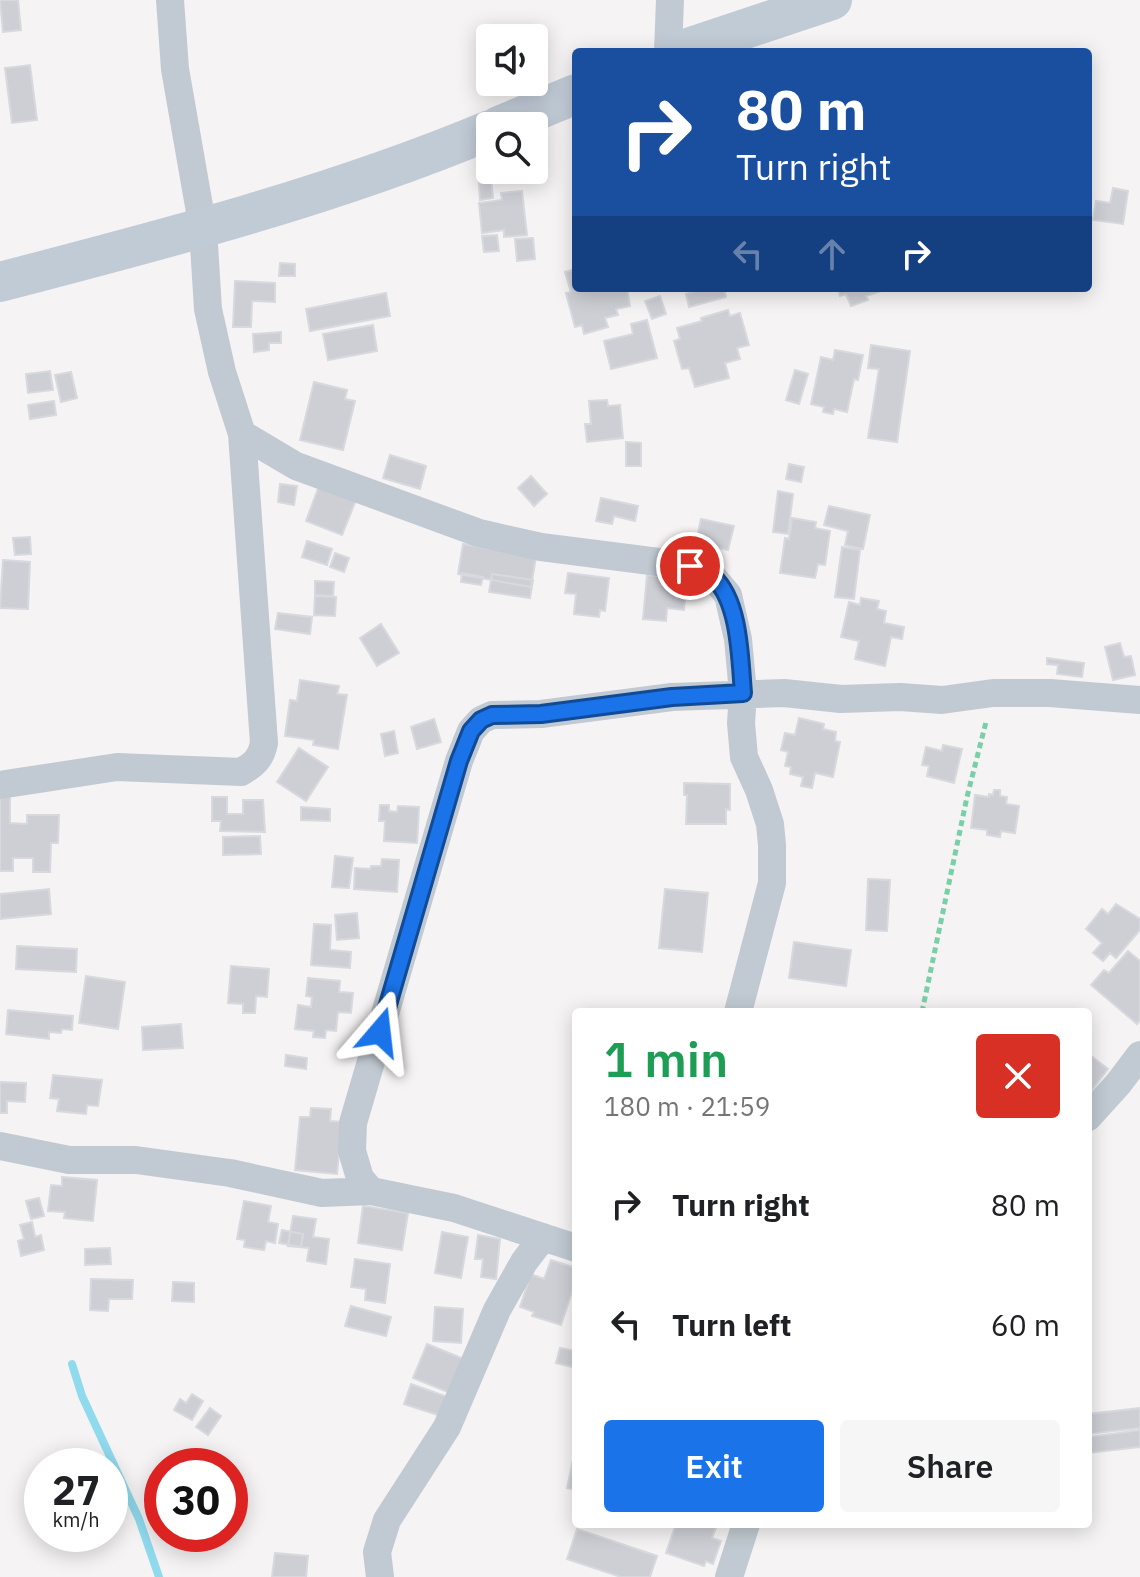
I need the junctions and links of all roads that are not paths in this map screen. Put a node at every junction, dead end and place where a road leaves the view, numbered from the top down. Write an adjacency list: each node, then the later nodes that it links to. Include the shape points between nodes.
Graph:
1 (170, 0): 9 (street, via 175,69)
2 (670, 0): 4 (street)
3 (832, 0): 5 (main road)
4 (668, 48)
5 (688, 48)
6 (572, 96): 7 (main road)
7 (533, 112)
8 (476, 136): 9 (main road, via 424,158)
9 (203, 229): 10 (main road); 11 (street, via 208,309)
10 (0, 282)
11 (242, 434): 12 (street, via 296,466 479,533 541,547 690,566 712,576 728,595); 14 (street, via 261,755 241,772 117,767)
12 (743, 693): 13 (street, via 942,700 1050,693); 15 (street, via 744,757 770,824 772,883); 19 (street, via 492,715 471,731 353,1123 352,1151 360,1178)
13 (1140, 700)
14 (0, 785)
15 (739, 1008)
16 (1140, 1055): 17 (street)
17 (1092, 1113)
18 (0, 1146): 19 (street, via 69,1160 136,1160 217,1171 322,1193)
19 (371, 1191): 20 (street, via 454,1208)
20 (543, 1237): 21 (street); 23 (street, via 497,1310 447,1427 387,1520 377,1552)
21 (572, 1247)
22 (745, 1528): 24 (street)
23 (380, 1577)
24 (729, 1577)

